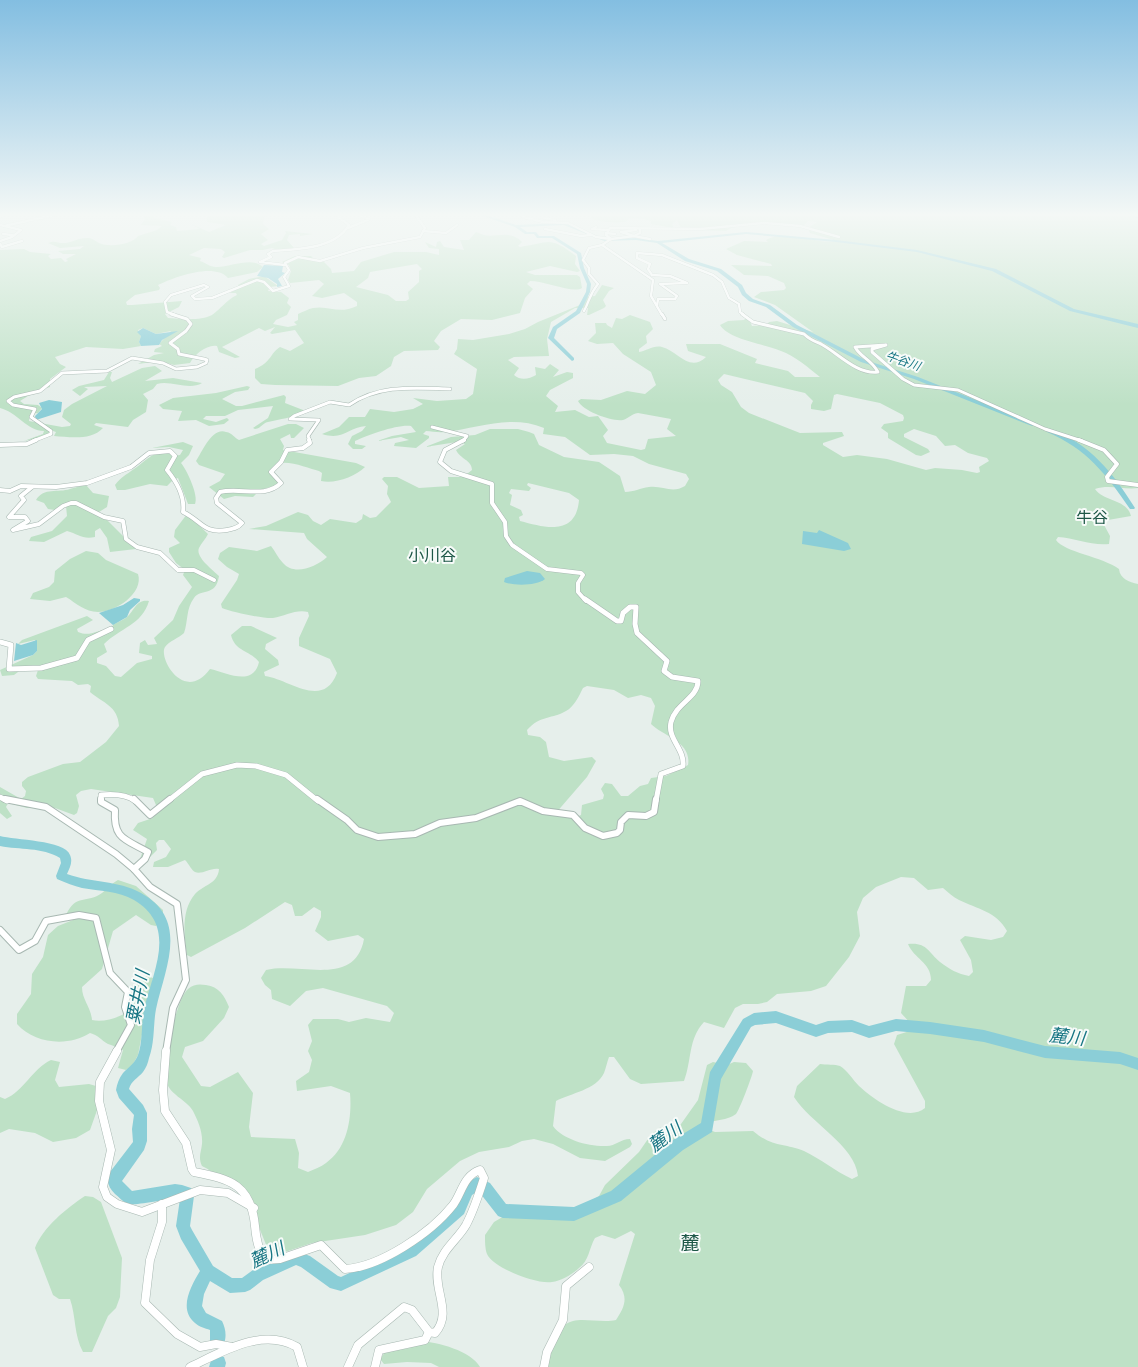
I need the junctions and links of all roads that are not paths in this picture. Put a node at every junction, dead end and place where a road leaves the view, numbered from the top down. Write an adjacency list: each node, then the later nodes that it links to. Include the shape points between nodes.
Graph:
1 (284, 277): 11 (street, via 289,286 282,290 272,291 264,282 257,280 209,299 193,298 208,287 204,285 166,298 164,306 167,312 187,319 191,324 186,333 170,343 180,354 206,359 204,364 176,368 135,358 103,372 62,373 40,391 8,402 35,409 33,419 52,433 28,444)
2 (591, 277): 7 (street, via 598,284 589,295)
3 (648, 277): 6 (street, via 653,280 650,293)
4 (672, 277): 6 (street, via 687,283 660,284 677,296 672,300 658,299)
5 (713, 277): 12 (street, via 726,286 729,298 739,304 740,312 750,320 804,334 867,372 878,372 872,361 855,347 886,345 872,352 908,382 921,387 958,390 1045,429 1096,446 1117,464 1106,477 1108,481)
6 (657, 306): 8 (street)
7 (584, 311)
8 (665, 318)
9 (450, 389): 13 (street, via 395,387 362,396 349,404 330,402 294,416 290,419 304,422 319,420 308,436 310,443 285,452 272,472 281,483 267,491 220,492 216,498 217,504 242,523 236,528 210,532 183,512 184,504 167,470 174,456 170,451 152,452 131,467 88,483)
10 (432, 428): 19 (street, via 466,436 463,442 445,450 440,462 454,472 492,484 492,503 505,522 506,536 512,545 547,568 581,573 578,592 589,604 617,622 630,607 636,607 636,633 645,644 664,656 667,661 664,671 672,677 698,682 694,694 678,704 672,722 671,734 683,757 683,766 661,774 654,812 646,816 628,815 617,833 603,836 585,828 573,815 543,811 520,801 476,818 430,826 415,834 378,837 357,830 286,775 270,769 237,765 202,774 150,815 132,798 101,795 101,802 115,810 114,826 119,835 148,852)
11 (0, 445)
12 (1138, 485)
13 (38, 487): 14 (street); 15 (street, via 29,488 21,496 24,500 9,517 25,517 28,521 12,530 43,522 61,506 76,503 104,517 123,521 126,539 137,547 160,552 178,570 194,570)
14 (1, 490)
15 (214, 580)
16 (111, 629): 17 (street, via 87,641 77,658 40,668 9,669 12,645)
17 (0, 642)
18 (0, 798): 19 (street, via 46,807)
19 (134, 869): 22 (street, via 150,888 172,900 179,910 187,974 173,1008 164,1077 165,1110 185,1141 190,1168 242,1188)
20 (0, 930): 21 (street, via 19,950 35,942 46,921 79,915 96,918 110,973 128,992 125,1007 131,1025 100,1082 98,1092 111,1150 103,1187 107,1197 131,1209 142,1212)
21 (162, 1204): 22 (street, via 200,1190 228,1193); 25 (street, via 162,1222 150,1260 145,1303 177,1334 200,1347 216,1344)
22 (254, 1208): 24 (street, via 256,1238 259,1252 265,1260 286,1258 303,1249 321,1245 345,1269 350,1270 413,1242 452,1206 464,1184 480,1170 484,1178 468,1219 440,1260 438,1268 444,1320 435,1333)
23 (589, 1267): 30 (street, via 566,1286 563,1320 547,1352)
24 (429, 1332): 28 (street, via 412,1310 404,1307 358,1345); 29 (street, via 425,1340 385,1347 376,1356)
25 (232, 1347): 26 (street); 27 (street, via 284,1339 297,1347)
26 (190, 1367)
27 (303, 1367)
28 (348, 1367)
29 (375, 1367)
30 (544, 1367)

